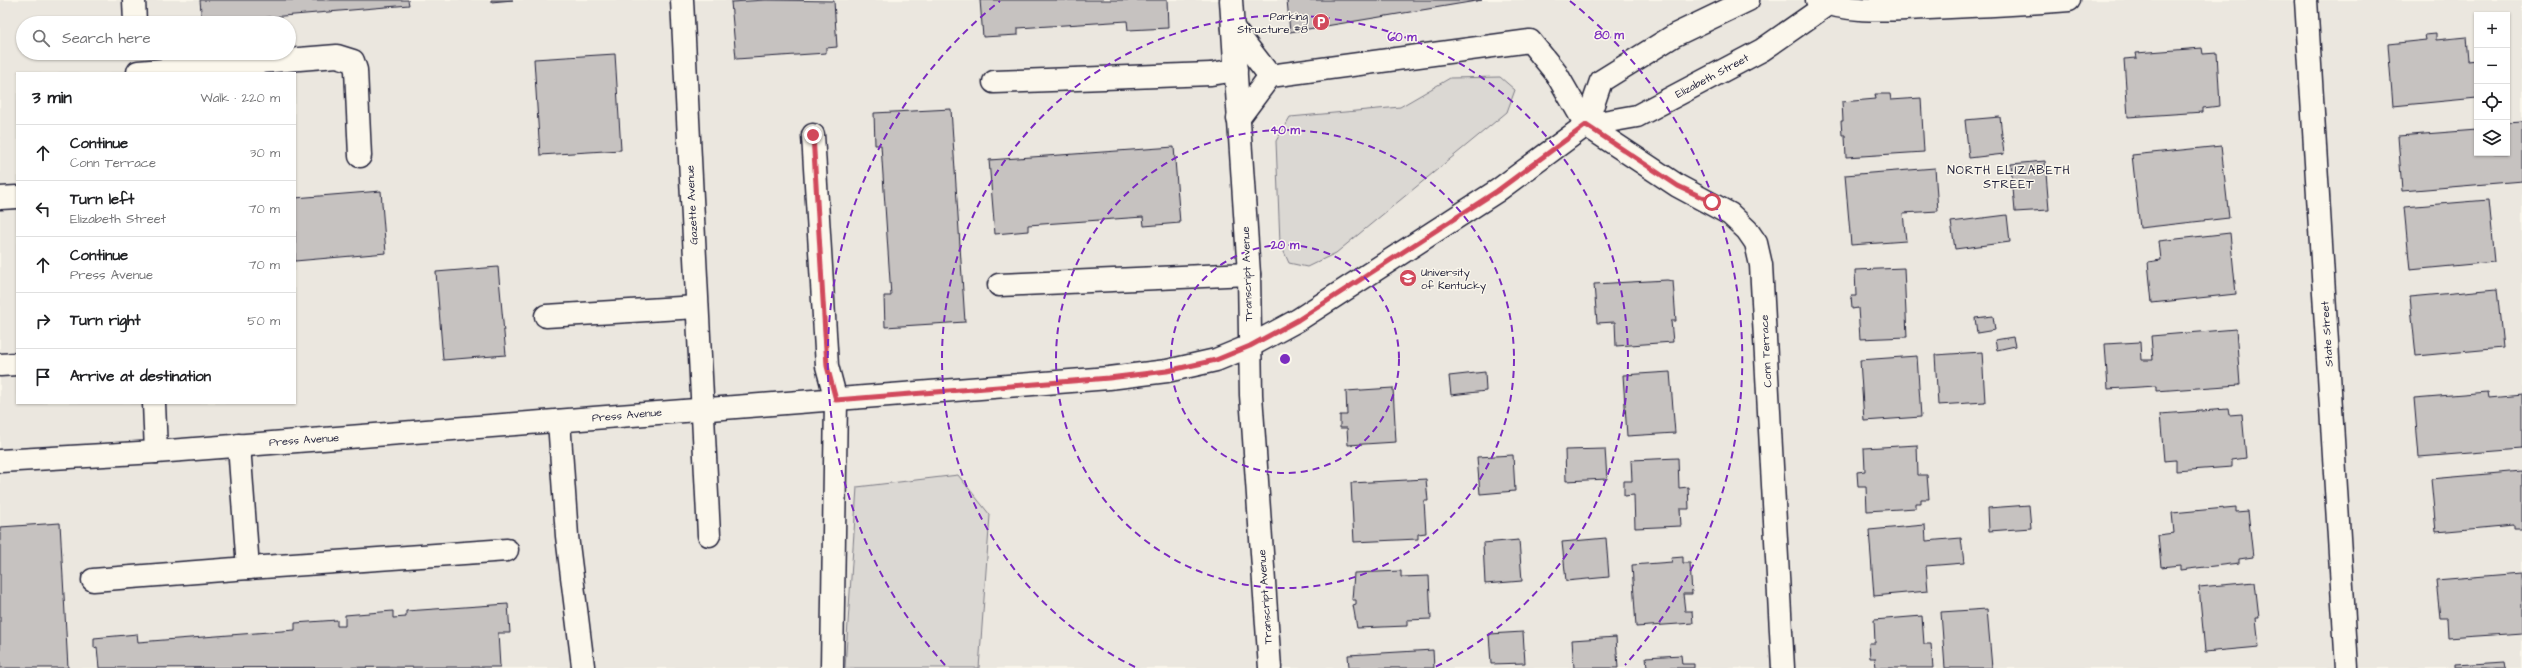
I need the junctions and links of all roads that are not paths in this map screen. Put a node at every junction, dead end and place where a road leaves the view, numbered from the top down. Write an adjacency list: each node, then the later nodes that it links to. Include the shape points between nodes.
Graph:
1 (134, 0): 8 (street)
2 (682, 0): 24 (street, Gazette Avenue)
3 (1231, 0): 9 (street, Transcript Avenue)
4 (1748, 0): 17 (street, via 1675,35 1601,81)
5 (2069, 0): 7 (street, Elizabeth Street, via 2015,5 1866,10)
6 (2306, 0): 44 (street, State Street)
7 (1824, 2): 17 (street, Elizabeth Street, via 1762,50 1638,116)
8 (135, 16)
9 (1232, 28): 13 (street, Transcript Avenue); 14 (street)
10 (296, 58): 19 (street, via 338,56 353,61 356,70)
11 (258, 60): 12 (street)
12 (137, 66)
13 (1236, 70): 15 (street, via 1212,74); 16 (street, Transcript Avenue)
14 (1270, 76): 16 (street); 17 (street, via 1530,41 1556,73)
15 (994, 82)
16 (1238, 120): 22 (street, Transcript Avenue)
17 (1586, 125): 26 (street, Elizabeth Street, via 1497,191 1298,320); 43 (street, Conn Terrace, via 1678,186 1730,214 1756,243 1761,265)
18 (813, 135): 29 (street, via 827,366)
19 (360, 156)
20 (16, 196): 21 (street)
21 (0, 198)
22 (1249, 274): 23 (street); 26 (street, Transcript Avenue)
23 (999, 285)
24 (697, 307): 25 (street); 31 (street, Gazette Avenue)
25 (546, 316)
26 (1250, 346): 29 (street, Press Avenue, via 1216,360 1167,371); 42 (street, Transcript Avenue, via 1251,395)
27 (16, 364): 28 (street)
28 (0, 365)
29 (836, 400): 31 (street, Press Avenue); 41 (street)
30 (154, 404): 34 (street)
31 (702, 409): 32 (street, Press Avenue); 36 (street, Gazette Avenue)
32 (559, 421): 33 (street, Press Avenue); 40 (street, via 567,536)
33 (239, 446): 34 (street, Press Avenue); 38 (street)
34 (156, 452): 35 (street, Press Avenue)
35 (0, 461)
36 (709, 535)
37 (507, 550): 38 (street)
38 (248, 568): 39 (street)
39 (93, 580)
40 (583, 666)
41 (832, 668)
42 (1270, 668)
43 (1784, 668)
44 (2347, 668)

